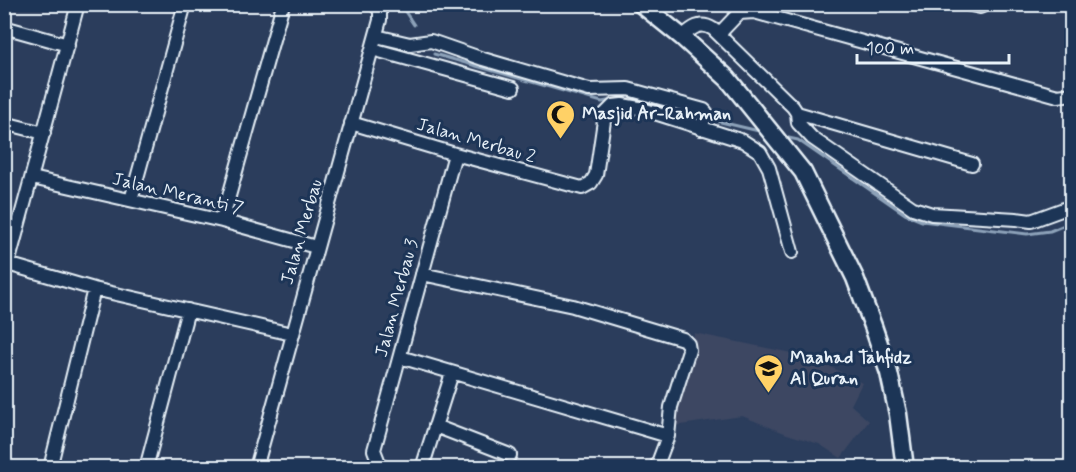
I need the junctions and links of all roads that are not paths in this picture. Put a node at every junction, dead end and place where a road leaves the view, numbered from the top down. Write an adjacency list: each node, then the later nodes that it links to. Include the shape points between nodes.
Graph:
1 (78, 4): 12 (street)
2 (185, 4): 24 (street)
3 (283, 4): 26 (street)
4 (641, 4): 11 (main road)
5 (966, 4): 6 (street)
6 (987, 4)
7 (376, 6): 10 (street, Jalan Merbau, via 381,15)
8 (4, 27): 12 (street)
9 (718, 34): 11 (street, via 705,24 690,29); 15 (street, via 740,13 754,12); 16 (street)
10 (376, 36): 13 (street, Jalan Merbau); 19 (street, via 413,44 431,41 589,90 628,89 704,110)
11 (682, 37): 45 (main road, via 746,99 803,172 855,278 873,326 889,373)
12 (68, 45): 20 (street)
13 (372, 49): 14 (street); 18 (street, Jalan Merbau)
14 (513, 88)
15 (1069, 98)
16 (797, 113): 22 (street); 25 (street, via 798,123 812,138 923,212 1031,221)
17 (4, 123): 20 (street)
18 (351, 123): 21 (street, Jalan Merbau 2); 27 (street, Jalan Merbau)
19 (703, 123): 21 (street, Jalan Merbau 2, via 613,106 606,114 596,176 582,188); 28 (street, via 760,152 769,168)
20 (44, 133): 23 (street)
21 (455, 154): 30 (street, Jalan Merbau 3)
22 (972, 164)
23 (32, 178): 24 (street, Jalan Meranti 7); 29 (street)
24 (131, 200): 26 (street, Jalan Meranti 7)
25 (1071, 206)
26 (222, 221): 27 (street, Jalan Meranti 7)
27 (316, 247): 33 (street, Jalan Merbau)
28 (792, 252)
29 (6, 263): 31 (street)
30 (422, 274): 34 (street, Jalan Merbau 3); 37 (street, via 573,306 680,337 688,350 671,407)
31 (94, 289): 32 (street); 39 (street)
32 (188, 310): 33 (street); 40 (street)
33 (292, 334): 41 (street, Jalan Merbau)
34 (399, 357): 35 (street); 42 (street, Jalan Merbau 3, via 374,450)
35 (452, 373): 36 (street); 37 (street)
36 (435, 426): 38 (street); 43 (street)
37 (668, 436): 44 (street)
38 (510, 454)
39 (50, 468)
40 (146, 468)
41 (256, 468)
42 (381, 468)
43 (422, 468)
44 (656, 468)
45 (905, 468)

